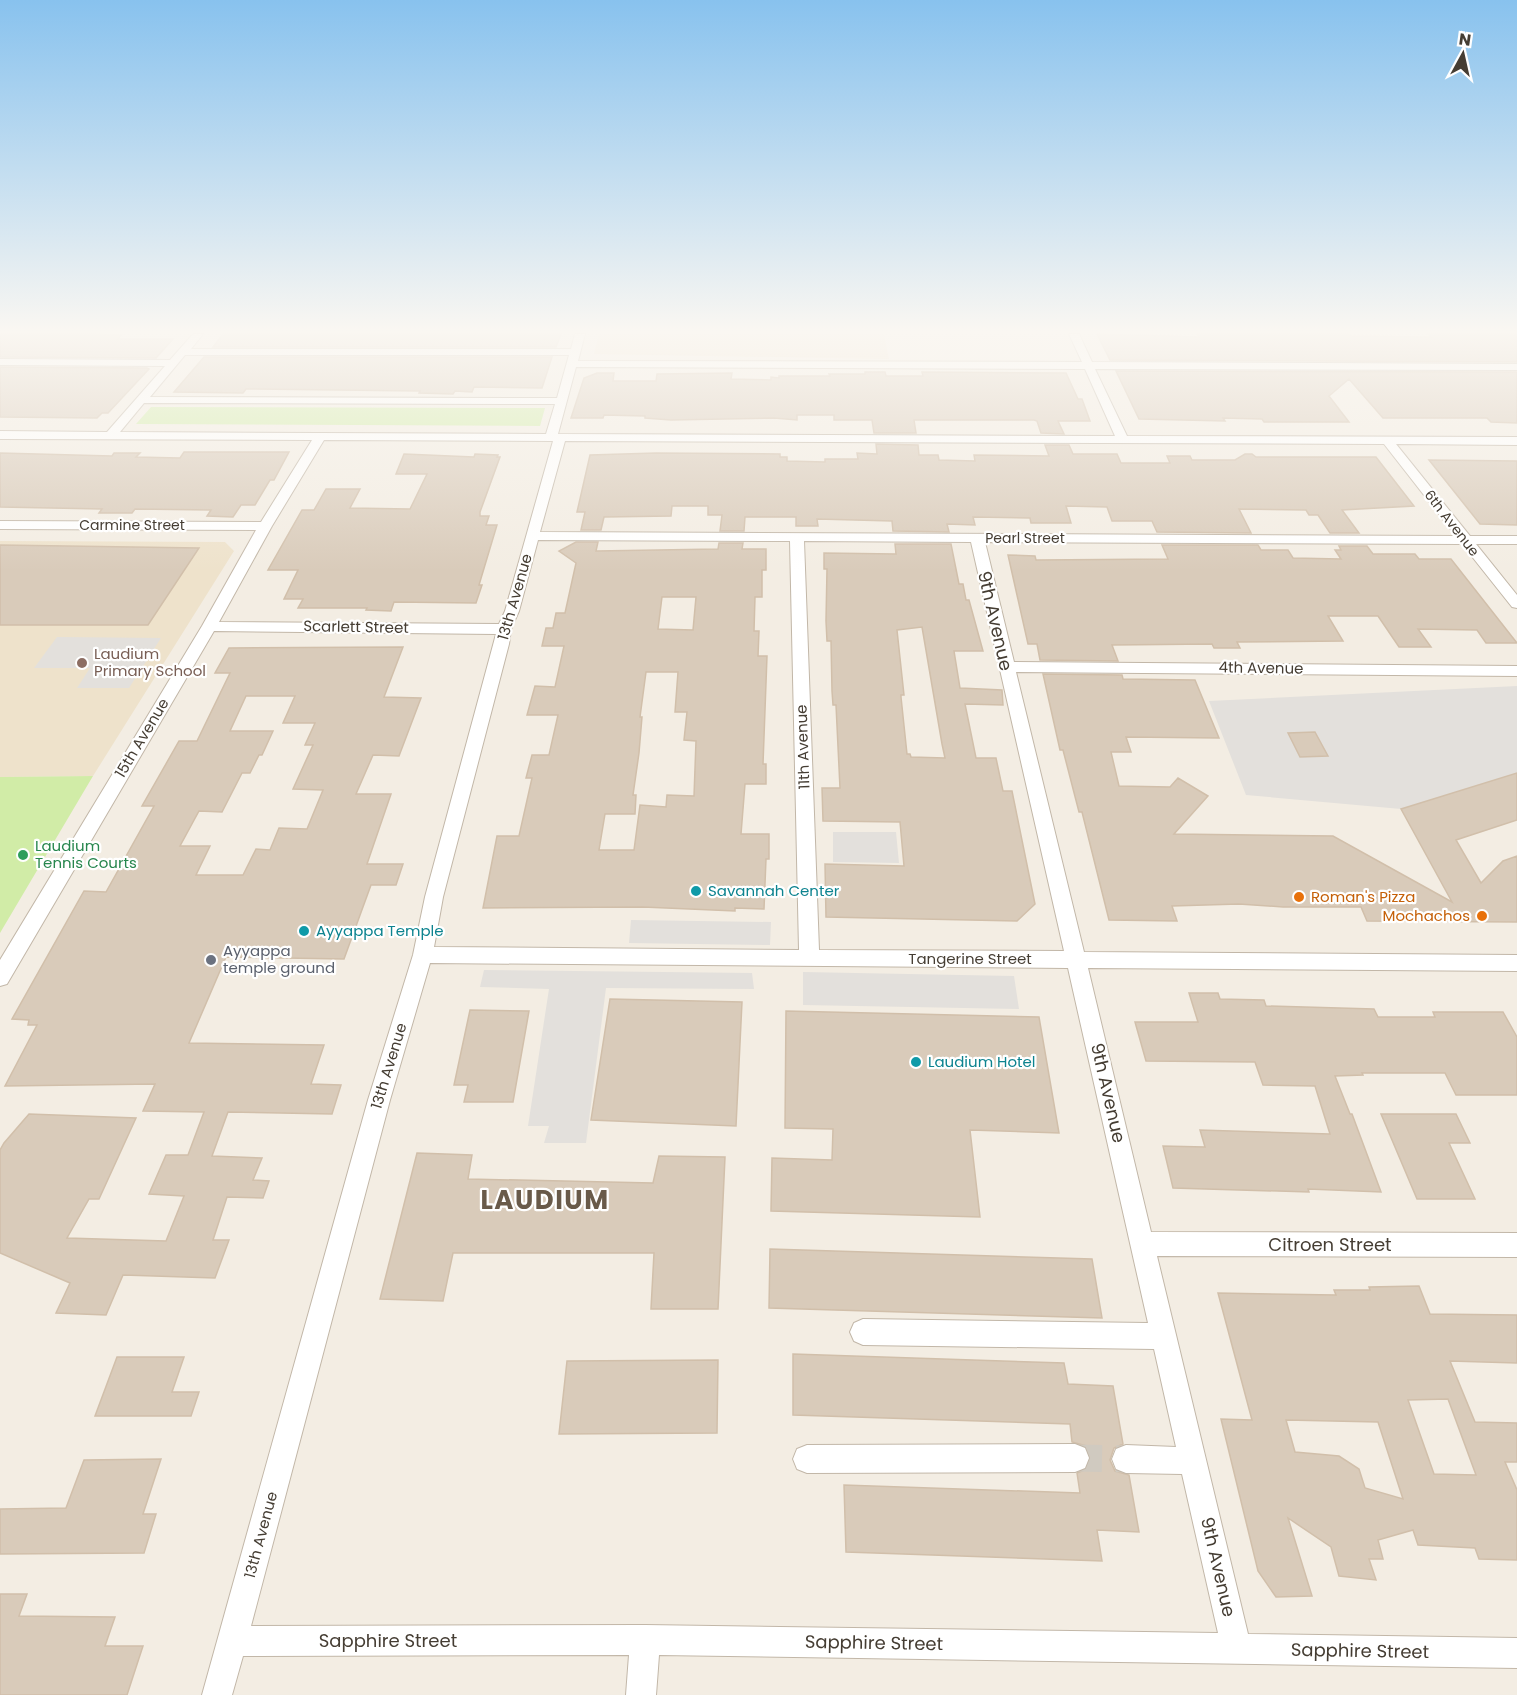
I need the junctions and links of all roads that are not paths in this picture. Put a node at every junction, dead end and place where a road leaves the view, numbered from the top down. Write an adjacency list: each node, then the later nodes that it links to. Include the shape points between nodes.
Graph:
1 (130, 413): 5 (street)
2 (559, 413): 7 (street, 13th Avenue)
3 (1110, 413): 8 (street)
4 (0, 435): 5 (street)
5 (111, 435): 6 (street)
6 (320, 436): 7 (street); 12 (street, 15th Avenue)
7 (555, 437): 8 (street); 13 (street, 13th Avenue)
8 (1122, 438): 9 (street)
9 (1387, 440): 10 (street); 16 (street, 6th Avenue)
10 (1517, 441)
11 (0, 525): 12 (street, Carmine Street)
12 (265, 526): 19 (street, 15th Avenue)
13 (533, 536): 14 (street, Pearl Street); 20 (street, 13th Avenue)
14 (797, 537): 15 (street, Pearl Street); 24 (street, 11th Avenue)
15 (977, 538): 16 (street, Pearl Street); 21 (street, 9th Avenue)
16 (1465, 540): 17 (street, Pearl Street); 18 (street, 6th Avenue)
17 (1517, 540)
18 (1517, 604)
19 (209, 626): 20 (street, Scarlett Street); 27 (street, 15th Avenue)
20 (504, 629): 23 (street, 13th Avenue, via 434,897)
21 (1006, 667): 22 (street, 4th Avenue); 25 (street, 9th Avenue)
22 (1517, 670)
23 (423, 956): 24 (street, Tangerine Street); 37 (street, 13th Avenue, via 379,1100)
24 (809, 958): 25 (street, Tangerine Street)
25 (1077, 960): 26 (street, Tangerine Street); 28 (street, 9th Avenue)
26 (1517, 963)
27 (2, 971)
28 (1143, 1244): 29 (street, Citroen Street); 31 (street, 9th Avenue)
29 (1517, 1245)
30 (863, 1332): 31 (street)
31 (1165, 1336): 35 (street, 9th Avenue)
32 (1075, 1458): 33 (street)
33 (807, 1459)
34 (1126, 1459): 35 (street)
35 (1193, 1461): 38 (street, 9th Avenue)
36 (645, 1640): 37 (street, Sapphire Street); 38 (street, Sapphire Street); 41 (street)
37 (231, 1641): 40 (street, 13th Avenue)
38 (1237, 1649): 39 (street, Sapphire Street)
39 (1517, 1653)
40 (217, 1695)
41 (641, 1695)

